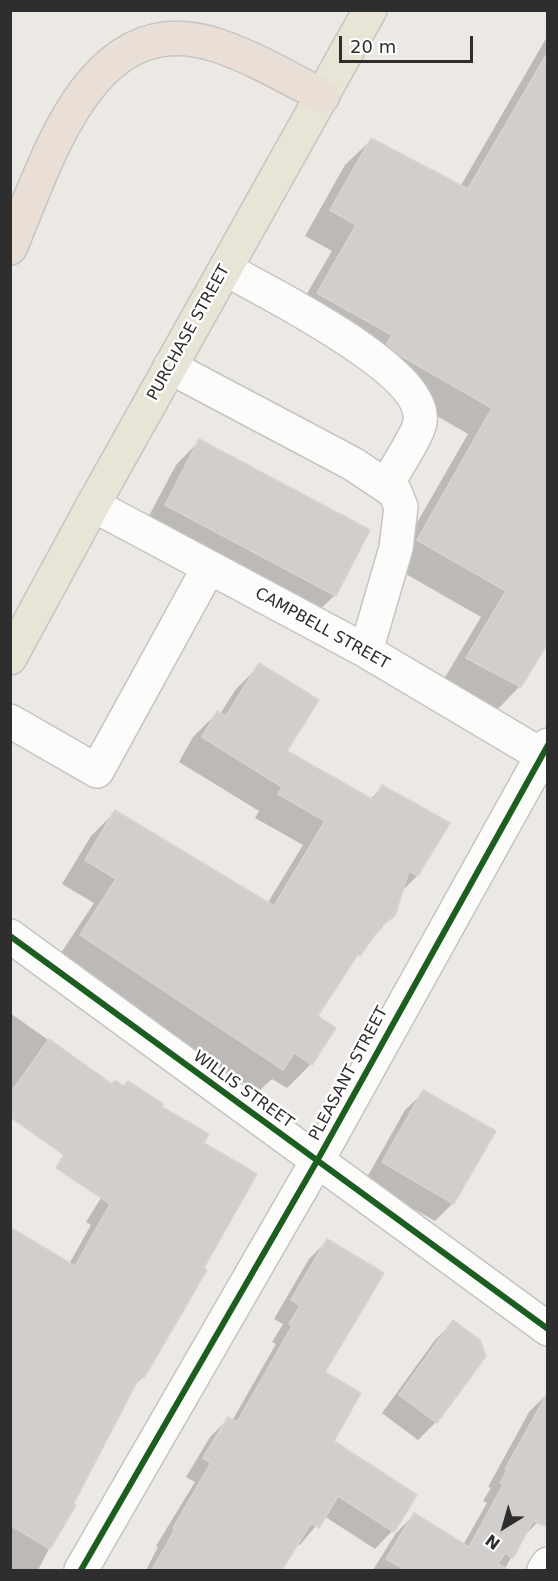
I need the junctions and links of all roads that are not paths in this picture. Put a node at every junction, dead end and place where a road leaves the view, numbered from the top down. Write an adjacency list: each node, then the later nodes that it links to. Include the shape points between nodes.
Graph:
1 (370, 10): 2 (main road, PURCHASE STREET)
2 (323, 96): 3 (highway, via 215,45 176,39 131,49 109,62 77,101); 4 (main road, PURCHASE STREET)
3 (10, 248)
4 (226, 268): 5 (main road, PURCHASE STREET); 6 (street, via 374,356 409,390 419,405 420,423)
5 (170, 367): 6 (street, via 353,464); 7 (main road, PURCHASE STREET)
6 (386, 486): 9 (street, via 395,492 401,507 398,538)
7 (93, 505): 8 (street, CAMPBELL STREET); 10 (main road, PURCHASE STREET)
8 (208, 567): 9 (street, CAMPBELL STREET); 11 (street, via 97,771)
9 (366, 651): 12 (street, CAMPBELL STREET)
10 (10, 658)
11 (10, 721)
12 (545, 754): 14 (street, PLEASANT STREET)
13 (10, 936): 14 (street, WILLIS STREET)
14 (317, 1161): 15 (street, WILLIS STREET); 17 (street, PLEASANT STREET)
15 (543, 1315)
16 (548, 1564): 18 (street)
17 (81, 1570)
18 (544, 1570)

